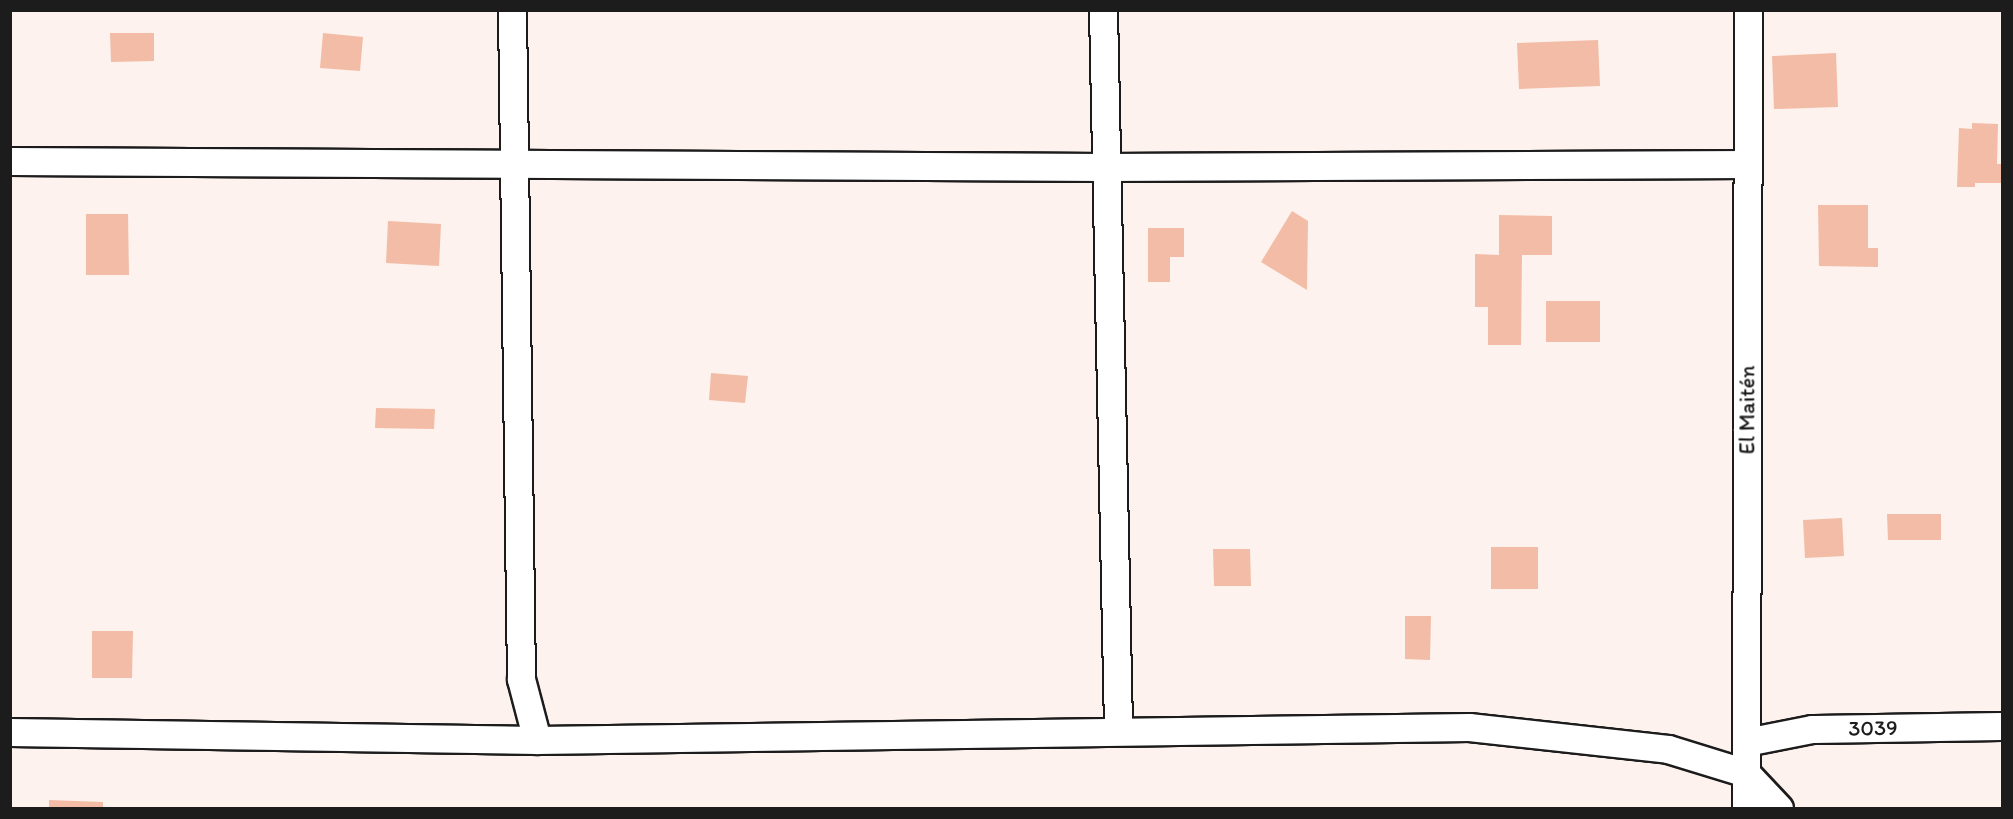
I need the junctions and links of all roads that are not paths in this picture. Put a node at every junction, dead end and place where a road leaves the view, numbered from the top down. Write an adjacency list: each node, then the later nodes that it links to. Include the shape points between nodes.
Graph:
1 (512, 10): 5 (street)
2 (1104, 10): 7 (street)
3 (1748, 10): 6 (street, El Maitén)
4 (10, 160): 5 (street)
5 (512, 164): 7 (street); 11 (street, via 521,679)
6 (1748, 164): 7 (street); 12 (street, El Maitén)
7 (1104, 167): 9 (street)
8 (2002, 726): 12 (street, 3039, via 1812,729)
9 (1118, 729): 11 (street); 13 (street, via 1469,726 1668,748)
10 (10, 732): 11 (street)
11 (537, 740)
12 (1746, 742): 13 (street, El Maitén)
13 (1746, 773): 14 (street, El Maitén); 15 (street)
14 (1746, 808)
15 (1779, 808)

